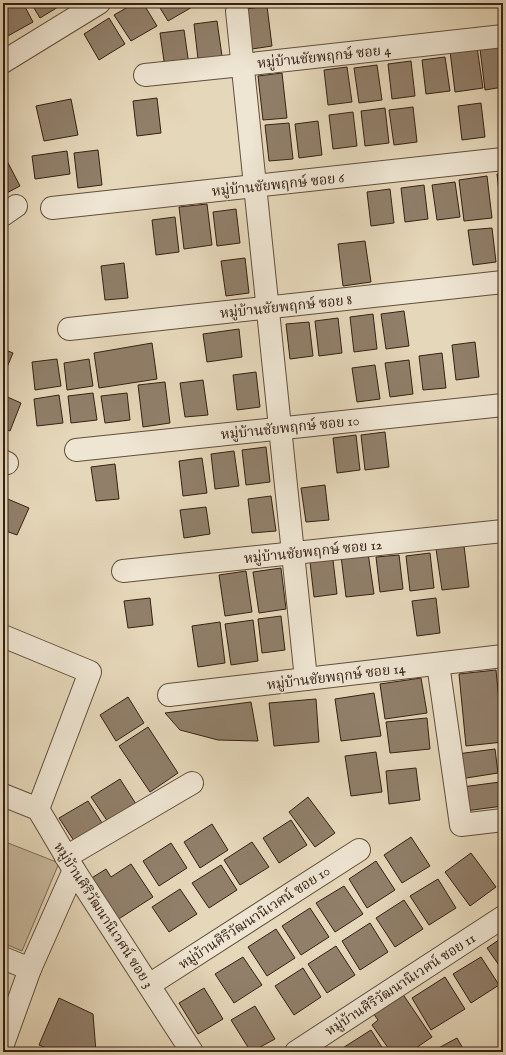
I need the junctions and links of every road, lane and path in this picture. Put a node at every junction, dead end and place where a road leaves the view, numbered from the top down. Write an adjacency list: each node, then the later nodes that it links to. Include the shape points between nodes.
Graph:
1 (99, 3): 4 (street)
2 (237, 11): 5 (street)
3 (503, 36): 5 (street, หมู่บ้านชัยพฤกษ์ ซอย 4)
4 (3, 62)
5 (242, 65): 6 (street, หมู่บ้านชัยพฤกษ์ ซอย 4); 8 (street)
6 (144, 75)
7 (503, 159): 8 (street, หมู่บ้านชัยพฤกษ์ ซอย 6)
8 (255, 186): 9 (street, หมู่บ้านชัยพฤกษ์ ซอย 6); 11 (street)
9 (52, 208)
10 (503, 282): 11 (street, หมู่บ้านชัยพฤกษ์ ซอย 8)
11 (267, 308): 12 (street, หมู่บ้านชัยพฤกษ์ ซอย 8); 14 (street)
12 (69, 329)
13 (503, 405): 14 (street, หมู่บ้านชัยพฤกษ์ ซอย 10)
14 (280, 428): 15 (street, หมู่บ้านชัยพฤกษ์ ซอย 10); 17 (street)
15 (76, 450)
16 (503, 530): 17 (street, หมู่บ้านชัยพฤกษ์ ซอย 12)
17 (293, 553): 18 (street, หมู่บ้านชัยพฤกษ์ ซอย 12); 22 (street)
18 (123, 571)
19 (3, 636): 26 (street, via 90,672)
20 (503, 656): 21 (street, หมู่บ้านชัยพฤกษ์ ซอย 14)
21 (438, 664): 22 (street, หมู่บ้านชัยพฤกษ์ ซอย 14); 27 (street, via 461,825)
22 (306, 679): 23 (street, หมู่บ้านชัยพฤกษ์ ซอย 14)
23 (169, 695)
24 (192, 783): 29 (street)
25 (3, 795): 26 (street)
26 (38, 809): 29 (street, หมู่บ้านศิริวัฒนานิเวศน์ ซอย 3)
27 (503, 820)
28 (359, 850): 33 (street, หมู่บ้านศิริวัฒนานิเวศน์ ซอย 10)
29 (70, 864): 32 (street); 33 (street, หมู่บ้านศิริวัฒนานิเวศน์ ซอย 3)
30 (503, 917): 36 (street, หมู่บ้านศิริวัฒนานิเวศน์ ซอย 11)
31 (3, 958): 32 (street)
32 (30, 969): 34 (street)
33 (149, 985): 35 (street, หมู่บ้านศิริวัฒนานิเวศน์ ซอย 3)
34 (3, 1044)
35 (192, 1052)
36 (296, 1052)

